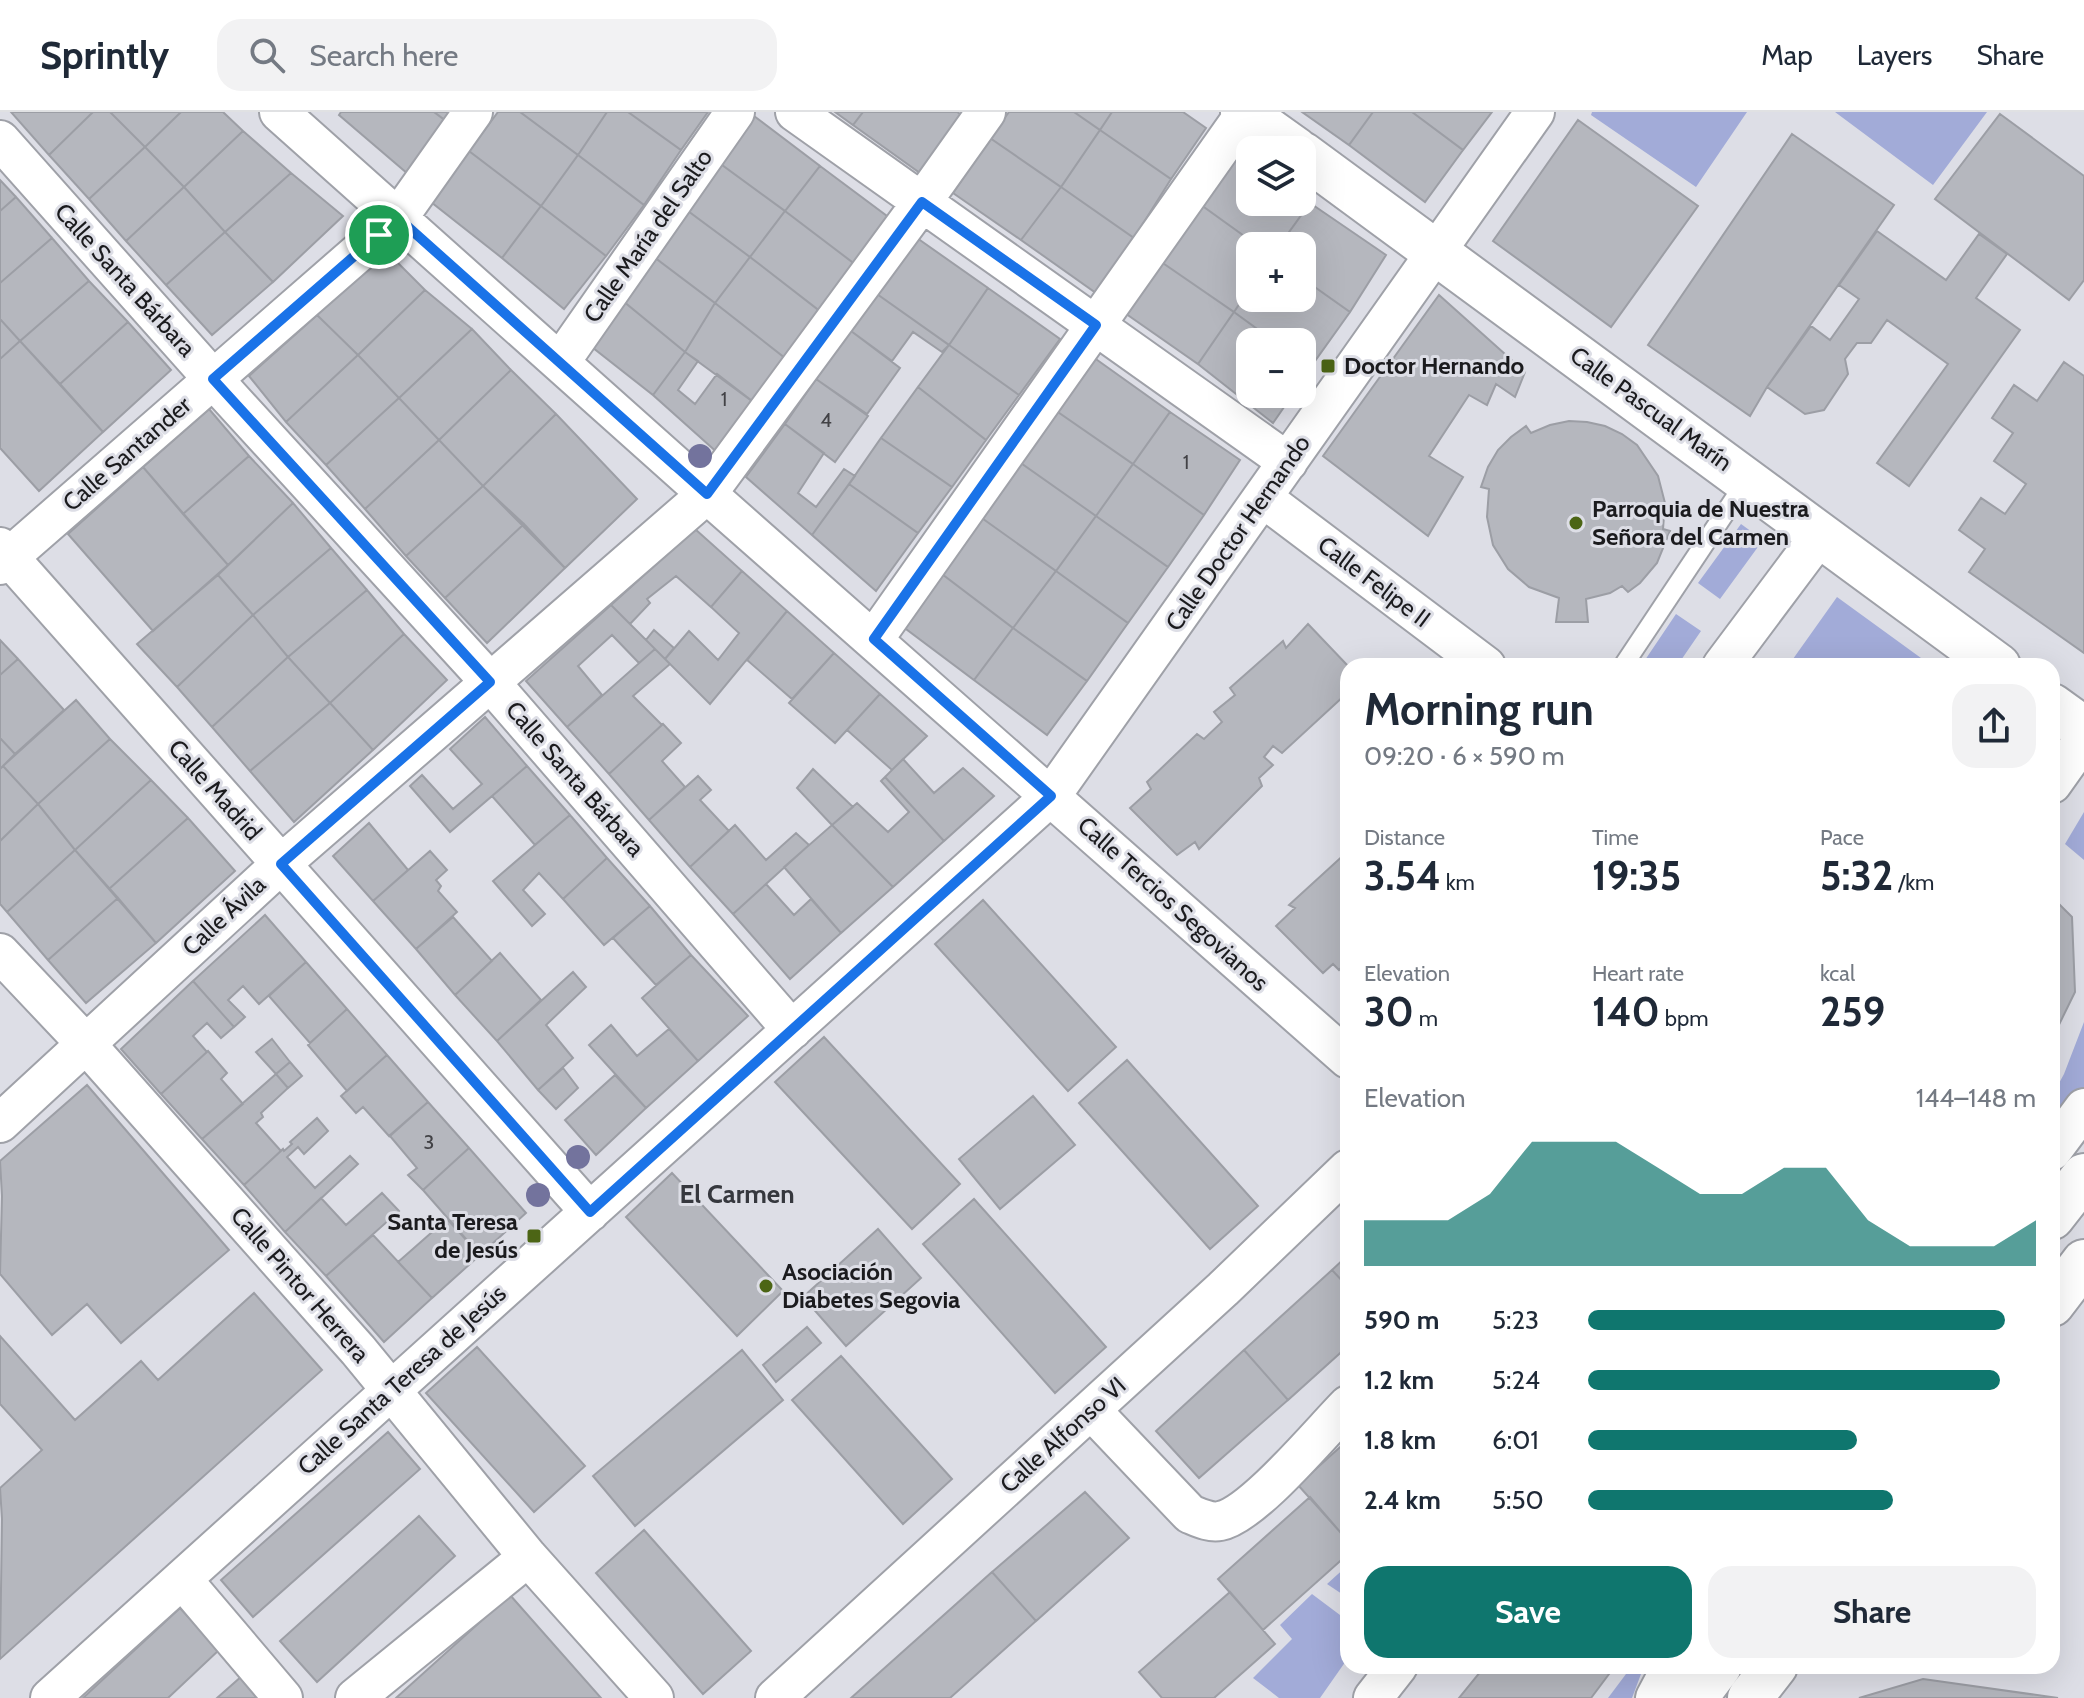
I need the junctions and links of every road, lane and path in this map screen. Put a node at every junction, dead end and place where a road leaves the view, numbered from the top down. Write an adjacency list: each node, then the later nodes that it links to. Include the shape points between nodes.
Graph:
1 (279, 112): 12 (street, Calle Tercios Segovianos)
2 (473, 112): 12 (street, Calle Santander)
3 (735, 112): 15 (street, Calle María del Salto)
4 (795, 112): 11 (street)
5 (986, 112): 11 (street, Calle Ávila)
6 (1535, 112): 13 (street, Calle Doctor Hernando)
7 (1245, 113): 8 (street); 14 (street)
8 (1277, 136)
9 (0, 140): 16 (street, Calle Santa Bárbara)
10 (1316, 164): 13 (street, Calle Pascual Marín)
11 (922, 202): 14 (street); 19 (street, Calle Ávila)
12 (398, 218): 15 (street, Calle Tercios Segovianos); 16 (street, Calle Santander)
13 (1437, 251): 17 (street, Calle Doctor Hernando); 18 (street, Calle Pascual Marín)
14 (1096, 325): 17 (street); 23 (street)
15 (561, 361): 19 (street, Calle Tercios Segovianos)
16 (213, 379): 22 (street, Calle Santander); 28 (street, Calle Santa Bárbara)
17 (1288, 462): 20 (street, Calle Doctor Hernando)
18 (1747, 480): 21 (street, Calle Pascual Marín); 25 (lane)
19 (707, 494): 23 (street, Calle Tercios Segovianos); 28 (street, Calle Ávila)
20 (1263, 498): 24 (street, Calle Felipe II); 33 (street, Calle Doctor Hernando)
21 (1820, 535): 26 (street); 27 (street, Calle Pascual Marín)
22 (3, 557): 34 (street, Calle Madrid)
23 (874, 639): 33 (street, Calle Tercios Segovianos)
24 (1475, 658)
25 (1628, 658)
26 (1728, 658)
27 (1987, 658)
28 (490, 682): 34 (street, Calle Ávila); 36 (street, Calle Santa Bárbara)
29 (2060, 712): 30 (street)
30 (2084, 729)
31 (2084, 739): 32 (street)
32 (2060, 773)
33 (1051, 796): 36 (street, Calle Santa Teresa de Jesús); 38 (street, Calle Tercios Segovianos)
34 (281, 864): 37 (street, Calle Ávila); 45 (street, Calle Madrid)
35 (0, 953): 37 (street, Calle Pintor Herrera)
36 (792, 1030): 45 (street, Calle Santa Teresa de Jesús)
37 (86, 1044): 40 (street, Calle Ávila); 48 (street, Calle Pintor Herrera)
38 (1340, 1052)
39 (2084, 1108): 41 (street)
40 (0, 1123)
41 (2060, 1140)
42 (2084, 1176): 44 (street)
43 (1340, 1177): 49 (street, Calle Alfonso VI)
44 (2060, 1207)
45 (590, 1212): 48 (street, Calle Santa Teresa de Jesús)
46 (2084, 1262): 47 (street)
47 (2060, 1294)
48 (391, 1390): 51 (street, Calle Pintor Herrera); 52 (street, Calle Santa Teresa de Jesús)
49 (1091, 1410): 50 (street, via 1184,1509 1219,1522 1252,1504); 61 (street, Calle Alfonso VI)
50 (1340, 1413)
51 (528, 1557): 59 (street); 60 (street, Calle Pintor Herrera)
52 (182, 1579): 57 (street, Calle Santa Teresa de Jesús); 58 (street)
53 (1392, 1674): 62 (street)
54 (1668, 1674): 63 (street)
55 (1713, 1674): 64 (street)
56 (1769, 1674): 65 (street)
57 (50, 1698)
58 (283, 1698)
59 (355, 1698)
60 (654, 1698)
61 (775, 1698)
62 (1373, 1698)
63 (1655, 1698)
64 (1695, 1698)
65 (1750, 1698)

